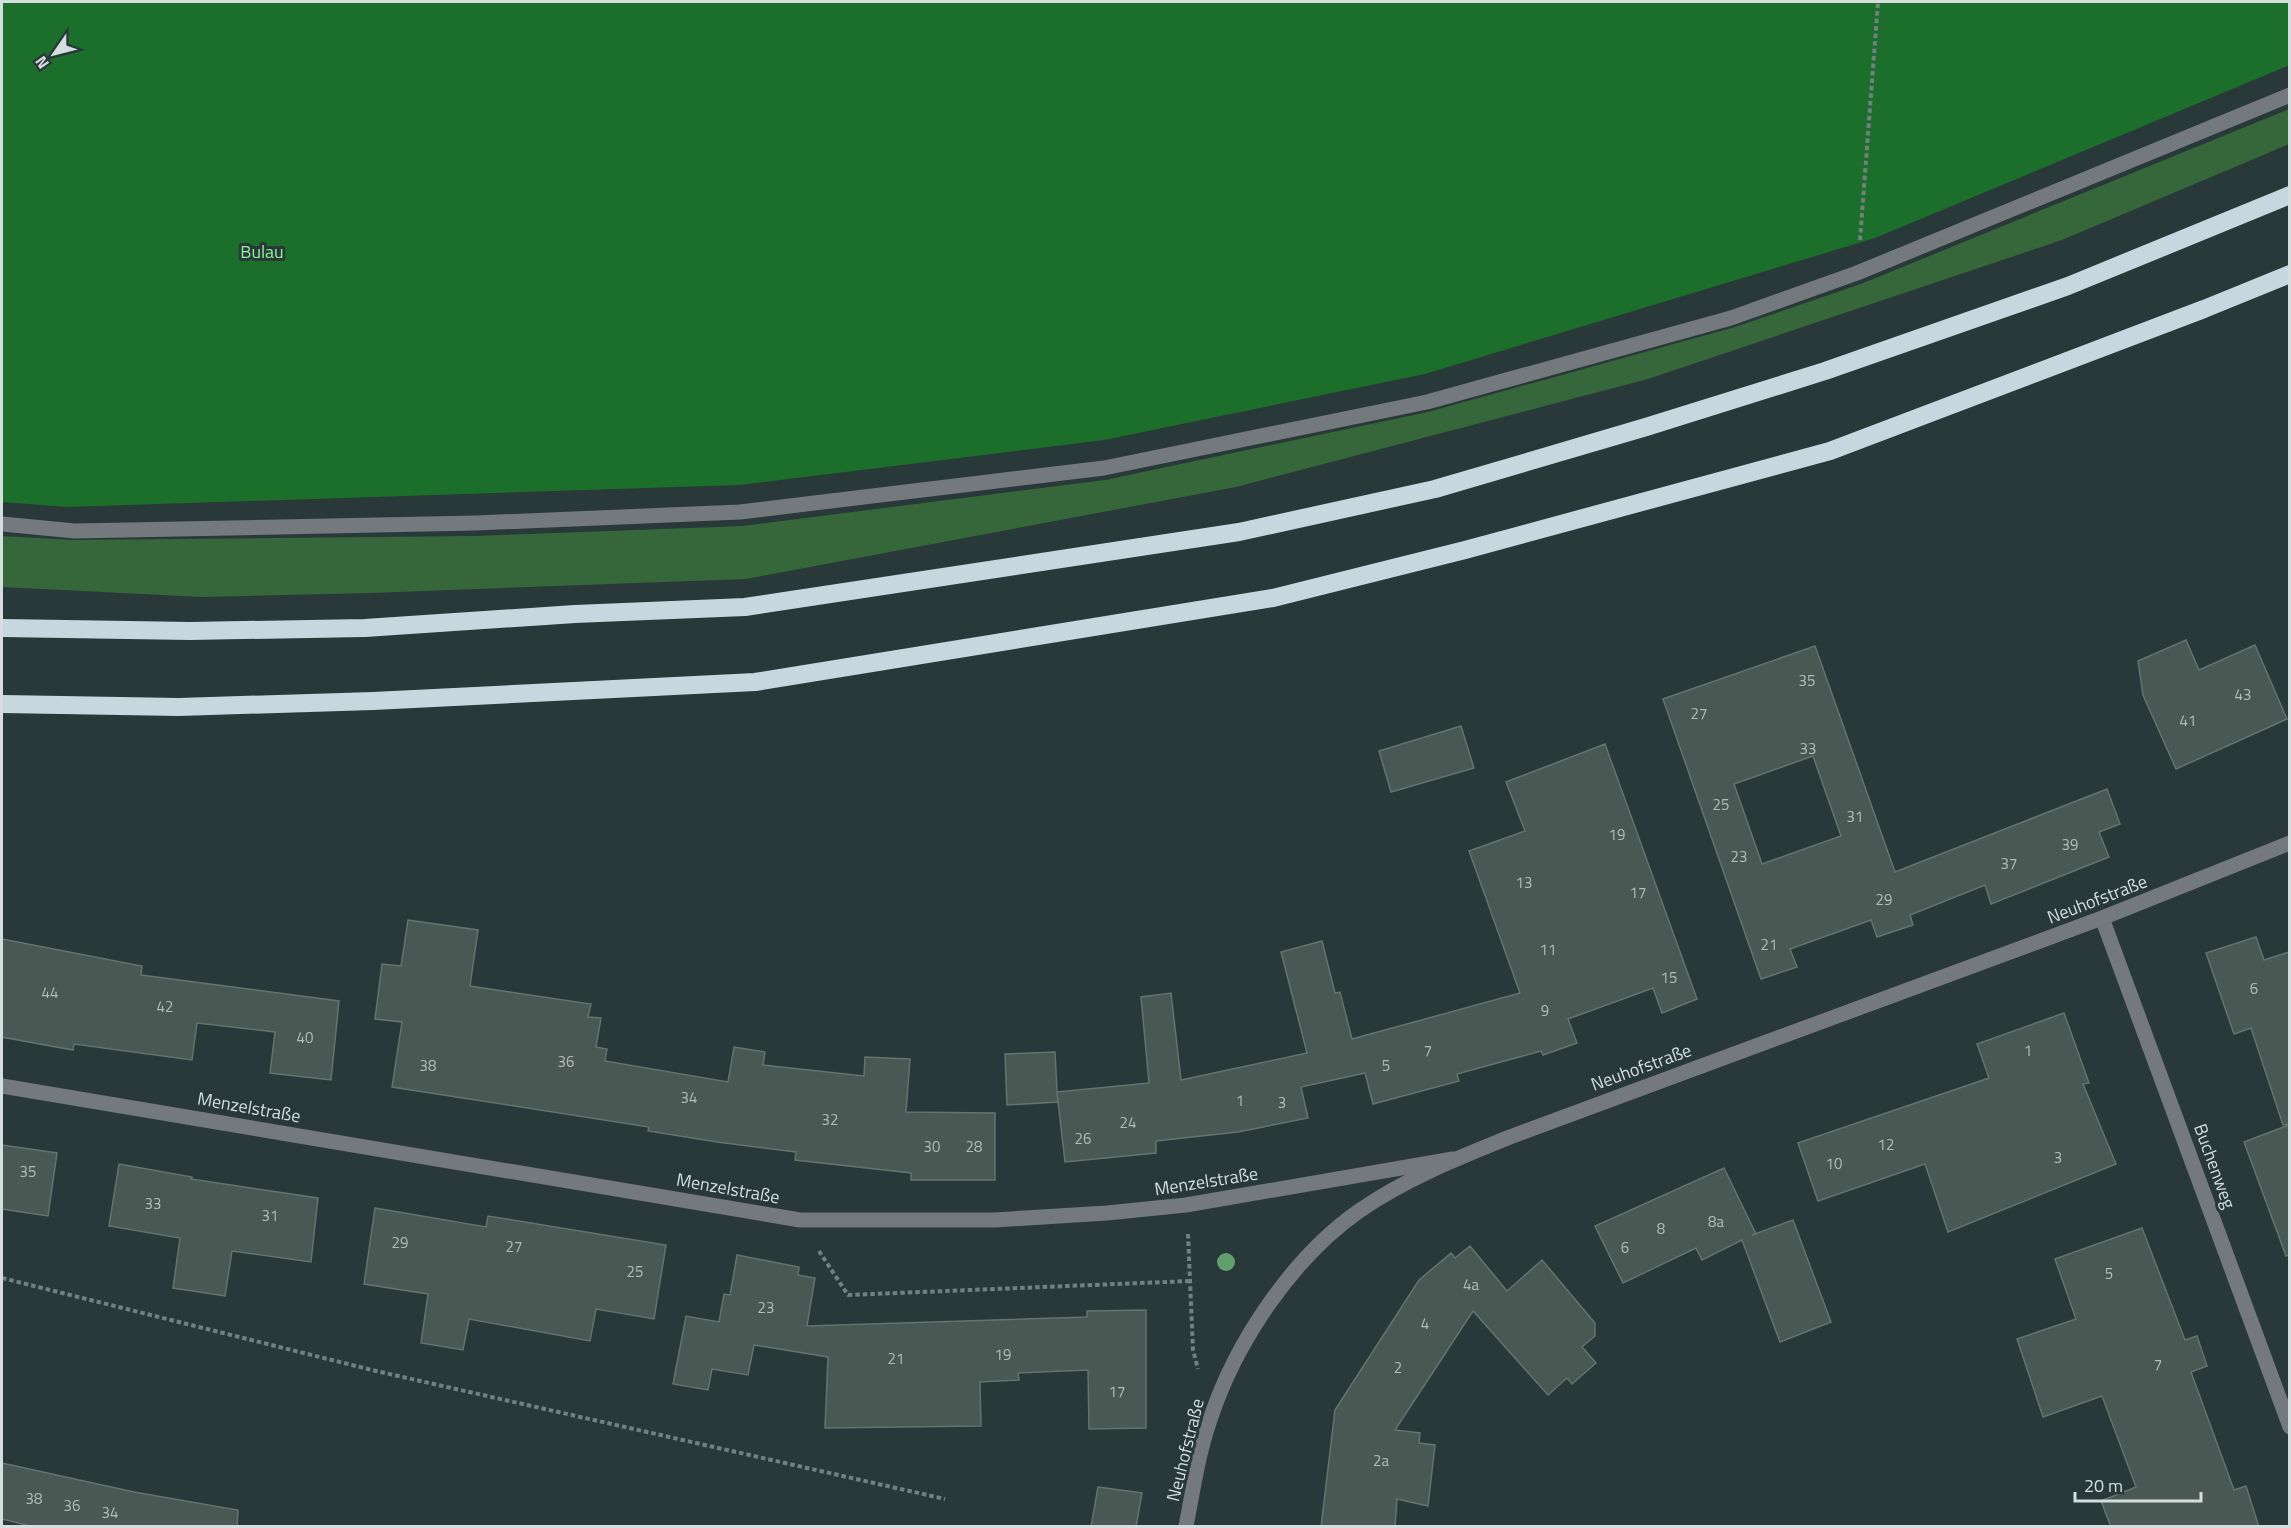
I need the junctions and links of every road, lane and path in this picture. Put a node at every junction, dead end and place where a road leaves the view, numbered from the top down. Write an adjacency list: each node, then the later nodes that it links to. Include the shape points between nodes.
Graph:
1 (1878, 2): 4 (path)
2 (2289, 94): 4 (street)
3 (2289, 195): 7 (highway, via 2068,286 1825,371 1435,489 1239,532 745,607 365,627 190,631)
4 (1857, 273): 6 (street, via 1731,318 1427,402 1104,468 729,512 476,523 86,531)
5 (2289, 274): 8 (highway, via 1830,451 1273,598 755,682 213,706)
6 (2, 524)
7 (2, 628)
8 (2, 704)
9 (2289, 843): 10 (street, Neuhofstraße)
10 (2102, 918): 12 (street, Neuhofstraße); 18 (street, Buchenweg)
11 (2, 1086): 14 (street, Menzelstraße)
12 (1453, 1159): 13 (street, Menzelstraße); 17 (street, Neuhofstraße, via 1358,1212 1300,1266 1232,1363)
13 (1186, 1205): 14 (street, Menzelstraße, via 994,1220); 16 (path)
14 (800, 1220): 16 (path, via 848,1295)
15 (2, 1278): 19 (path, via 376,1371)
16 (1190, 1281): 17 (path, via 1193,1350)
17 (1210, 1420): 20 (street, Neuhofstraße)
18 (2289, 1427)
19 (945, 1499)
20 (1186, 1527)

